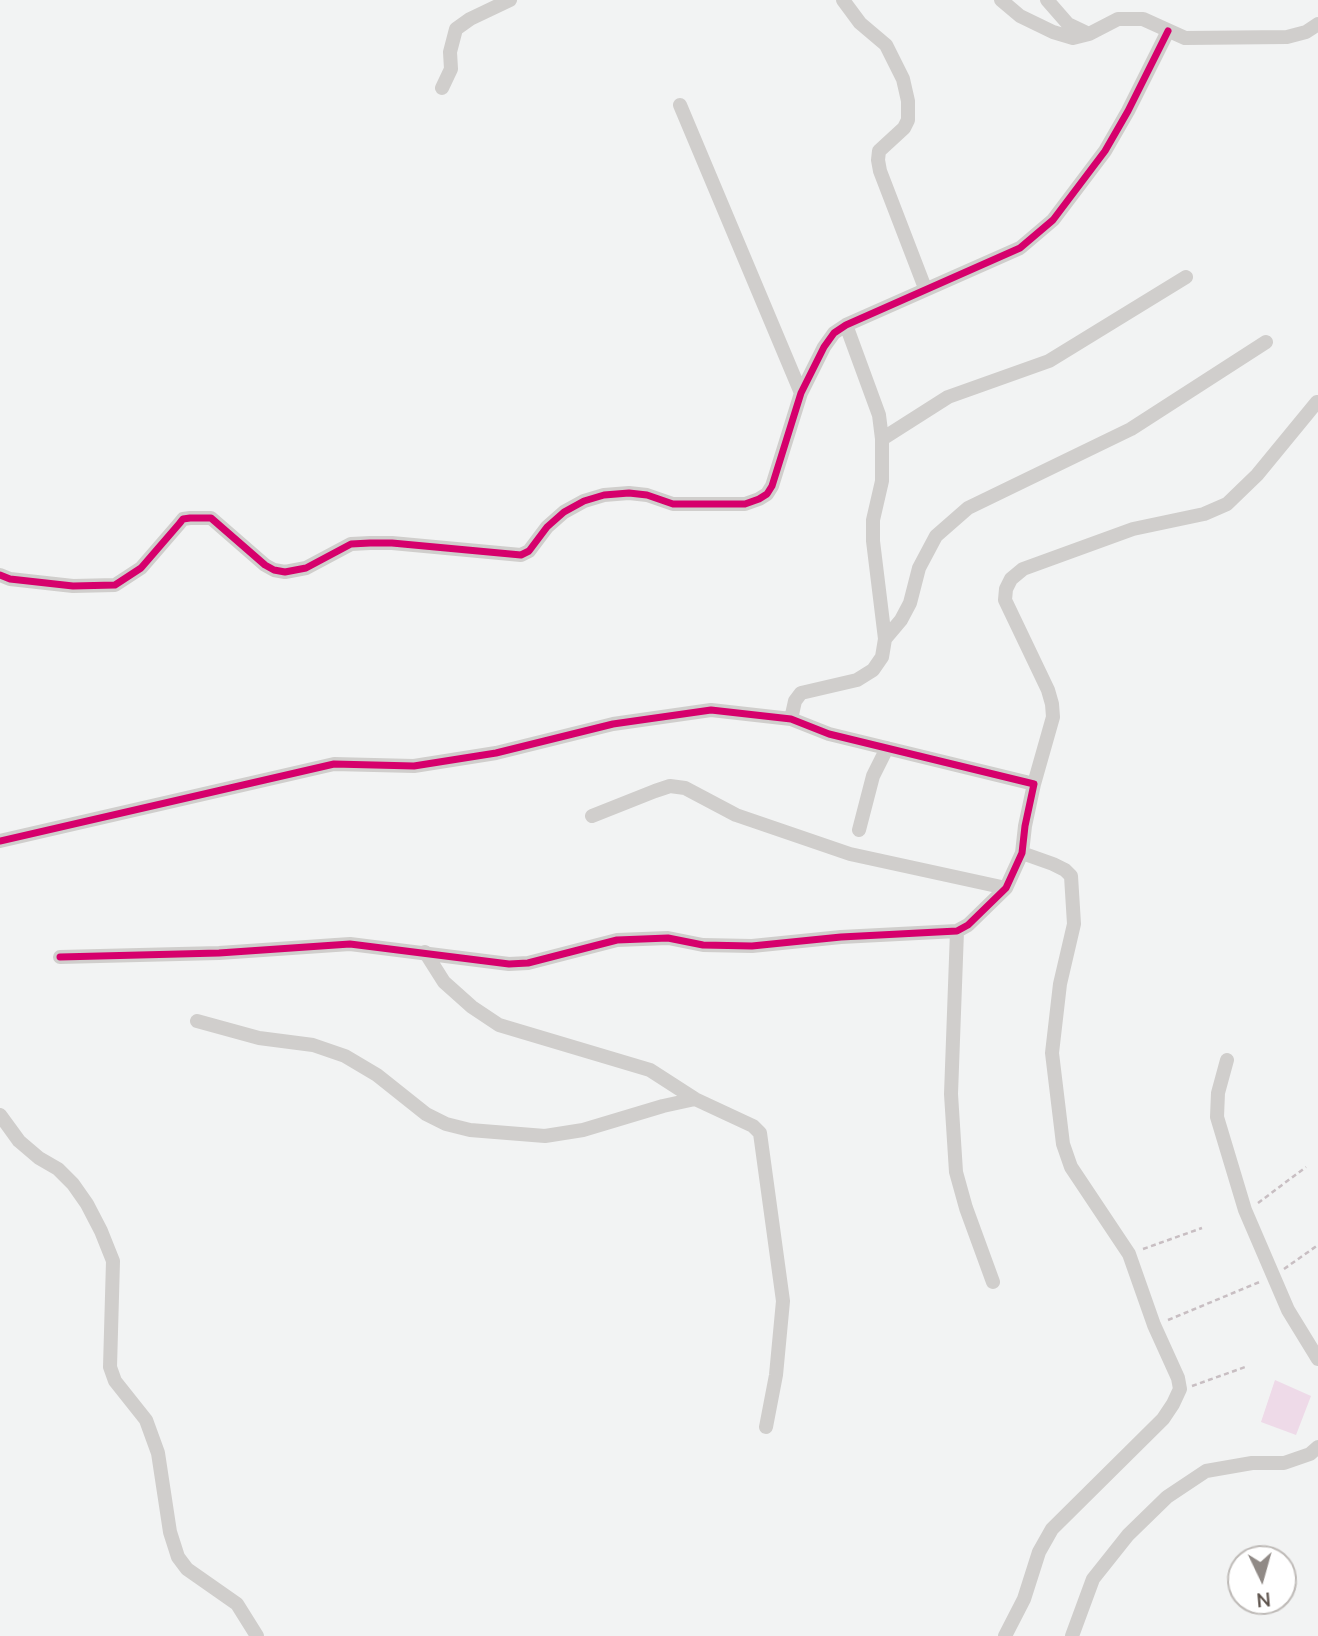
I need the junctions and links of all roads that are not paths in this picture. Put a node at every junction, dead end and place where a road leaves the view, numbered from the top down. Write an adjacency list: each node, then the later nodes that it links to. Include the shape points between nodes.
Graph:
1 (510, 0): 8 (street, via 456,29 451,69)
2 (843, 0): 11 (street, via 860,23 886,45 903,79 908,120 879,151 878,160)
3 (1000, 0): 7 (street, via 1053,32 1073,38)
4 (1047, 0): 7 (street, via 1068,24)
5 (1318, 24): 6 (street, via 1306,32 1278,38 1185,38)
6 (1168, 31): 7 (street, via 1143,19 1118,19); 11 (street, via 1105,151 1053,220 1020,248)
7 (1089, 34)
8 (442, 88)
9 (680, 105): 14 (street)
10 (1186, 277): 16 (street, via 1048,361 948,397)
11 (925, 288): 12 (street)
12 (846, 325): 14 (street, via 824,347); 16 (street, via 879,415)
13 (1266, 342): 18 (street, via 1131,429 968,508 936,536 901,620)
14 (801, 393): 17 (street, via 772,485 759,499 745,504 673,504 647,495 604,495 564,512 521,555 370,542 351,544 306,568 285,572 265,565 219,523 202,517 183,519 142,568 115,585 73,586)
15 (1317, 402): 21 (street, via 1227,504 1204,514 1133,529 1023,569 1011,579 1005,600 1052,704 1053,717)
16 (882, 439): 18 (street, via 882,481 873,520)
17 (0, 575)
18 (885, 639): 19 (street, via 882,657 873,670 857,680 801,693)
19 (791, 719): 20 (street); 24 (street, via 711,710 613,724 496,753 414,766 334,764)
20 (887, 748): 21 (street); 23 (street, via 873,776)
21 (1034, 784): 25 (street)
22 (592, 816): 26 (street, via 670,786 685,788 736,814 850,854)
23 (859, 830)
24 (0, 841)
25 (1022, 853): 26 (street); 39 (street, via 1071,876 1074,923 1060,984 1052,1053 1063,1144 1070,1167 1129,1254 1180,1390 1163,1419 1052,1529)
26 (1006, 888): 27 (street)
27 (957, 931): 28 (street, via 752,946 668,938 617,940 509,964); 34 (street, via 951,1094 956,1172)
28 (425, 952): 29 (street, via 350,944); 32 (street, via 444,982 499,1025 650,1070)
29 (60, 957)
30 (197, 1021): 32 (street, via 345,1056 426,1114 470,1130 545,1136)
31 (1227, 1060): 35 (street, via 1217,1117 1245,1210 1288,1310)
32 (695, 1100): 36 (street, via 760,1133 783,1301)
33 (0, 1115): 38 (street, via 19,1141 73,1184 101,1231 113,1261 110,1367 115,1381 146,1420 159,1453 178,1557 187,1569 237,1604)
34 (993, 1282)
35 (1318, 1359)
36 (766, 1427)
37 (1318, 1447): 40 (street, via 1284,1463 1206,1471 1167,1497 1093,1579)
38 (257, 1636)
39 (1005, 1636)
40 (1072, 1636)

